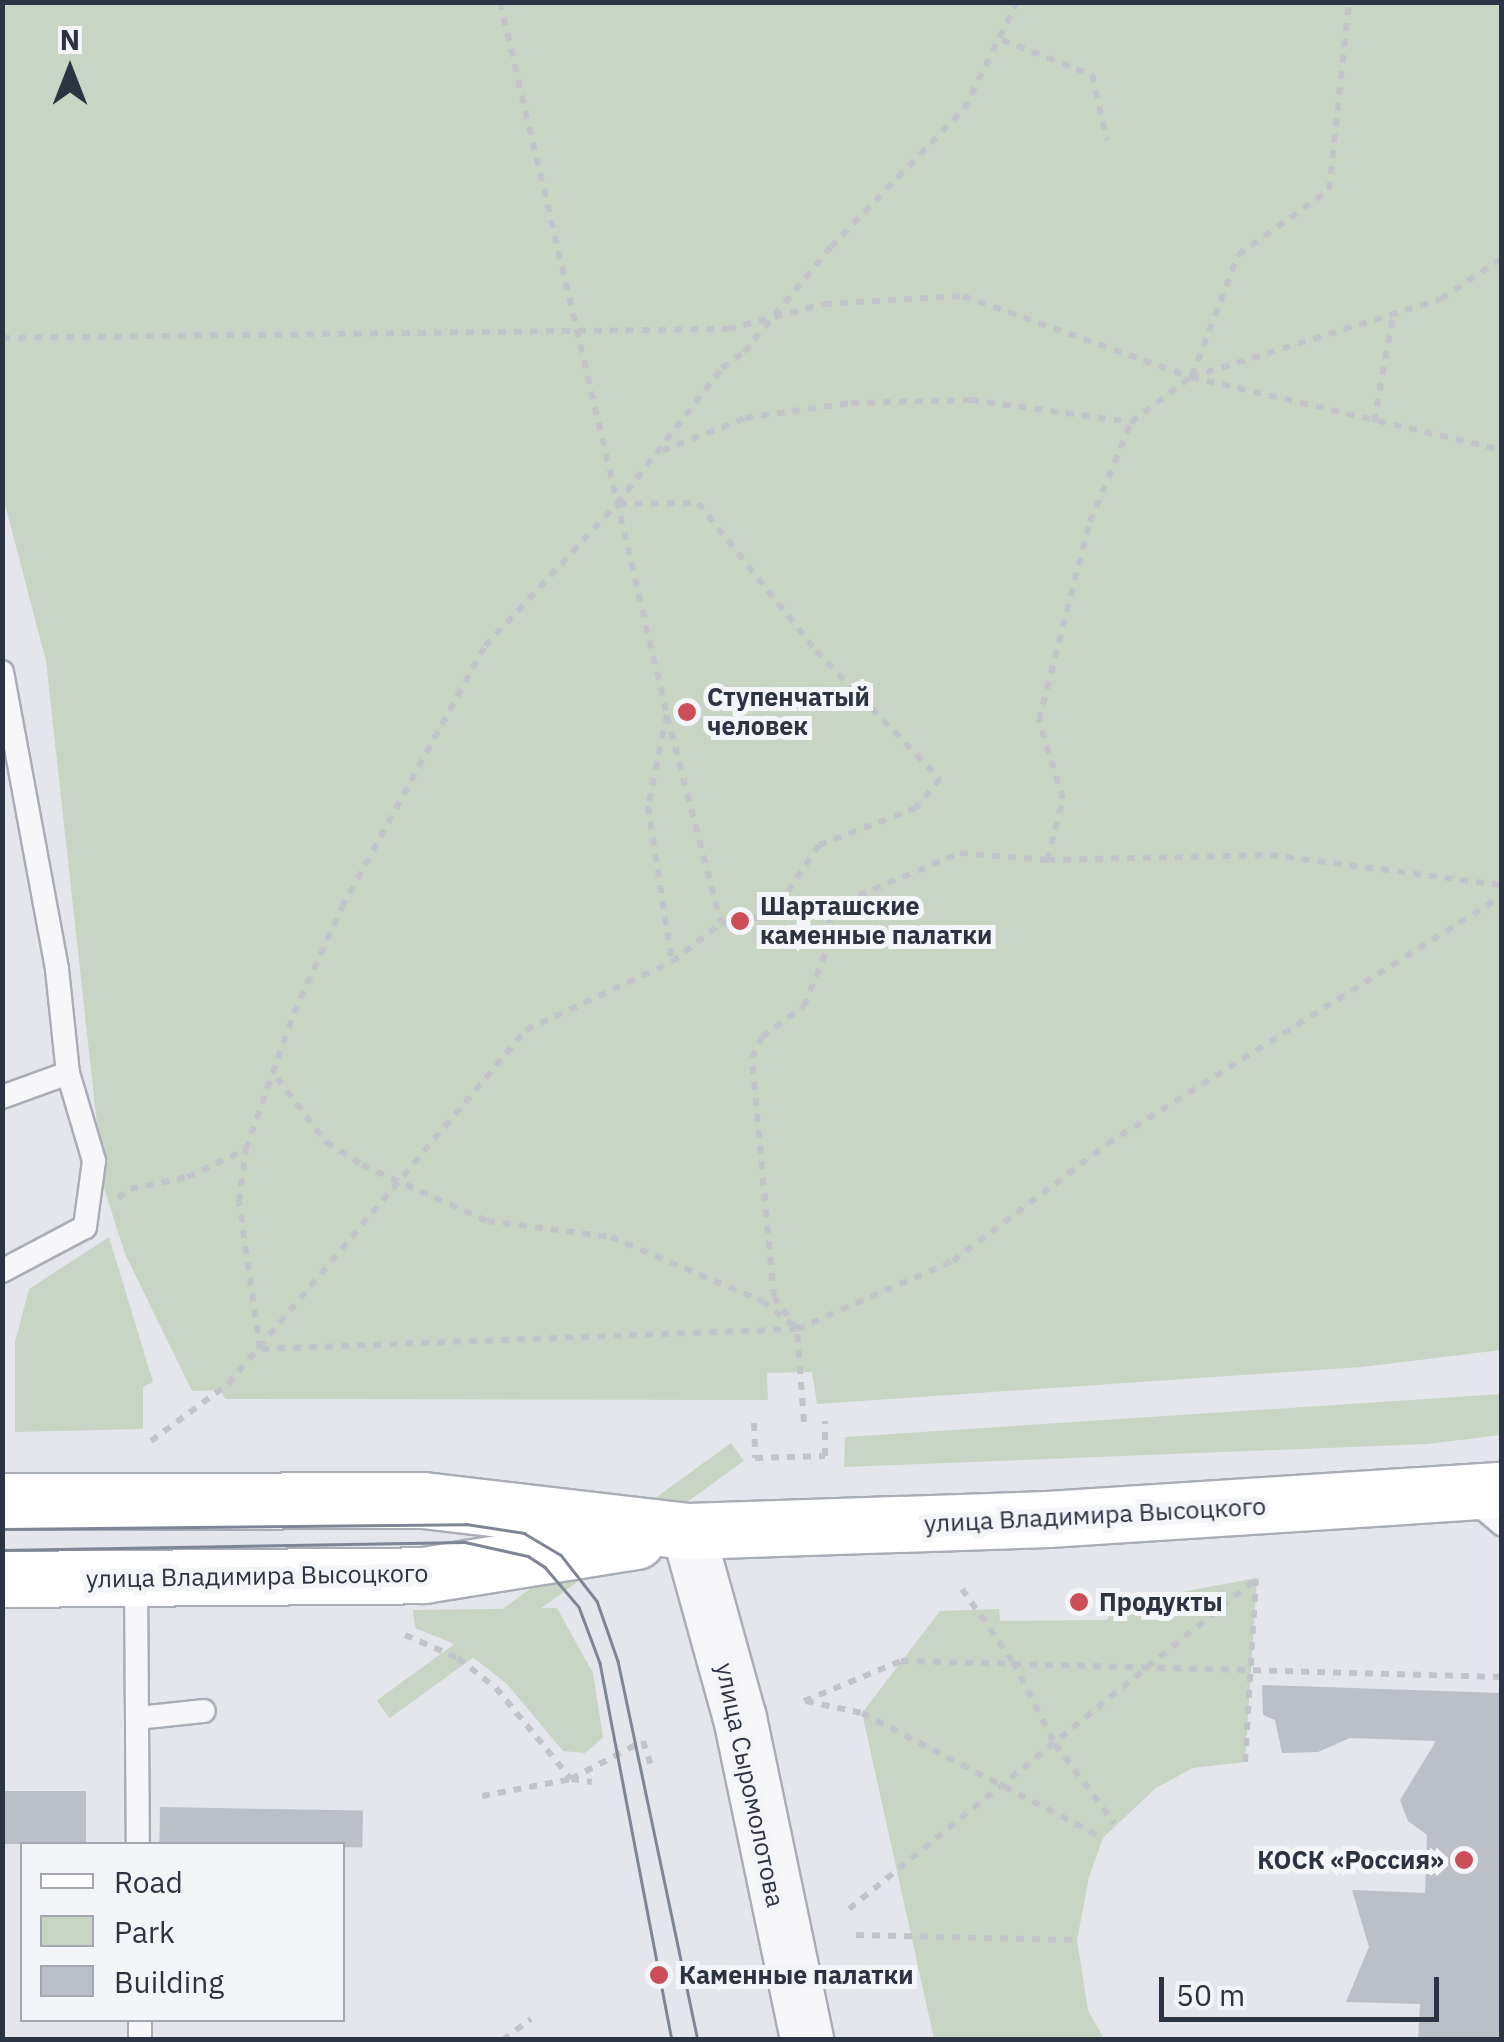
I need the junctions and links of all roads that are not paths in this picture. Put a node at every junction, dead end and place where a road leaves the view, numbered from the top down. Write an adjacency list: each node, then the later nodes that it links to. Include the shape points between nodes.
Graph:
1 (2, 672): 2 (lane, via 56,969)
2 (68, 1074): 3 (lane); 4 (lane, via 94,1161 85,1227)
3 (2, 1097)
4 (2, 1271)
5 (2, 1501): 7 (main road, улица Владимира Высоцкого, via 423,1500)
6 (1490, 1503): 7 (main road, улица Владимира Высоцкого)
7 (688, 1531): 8 (main road, улица Владимира Высоцкого, via 423,1575); 13 (street, улица Сыромолотова, via 740,1718)
8 (136, 1579): 9 (main road, улица Владимира Высоцкого); 11 (lane)
9 (2, 1580)
10 (204, 1712): 11 (lane)
11 (138, 1718): 12 (lane)
12 (138, 1842)
13 (807, 2040)

